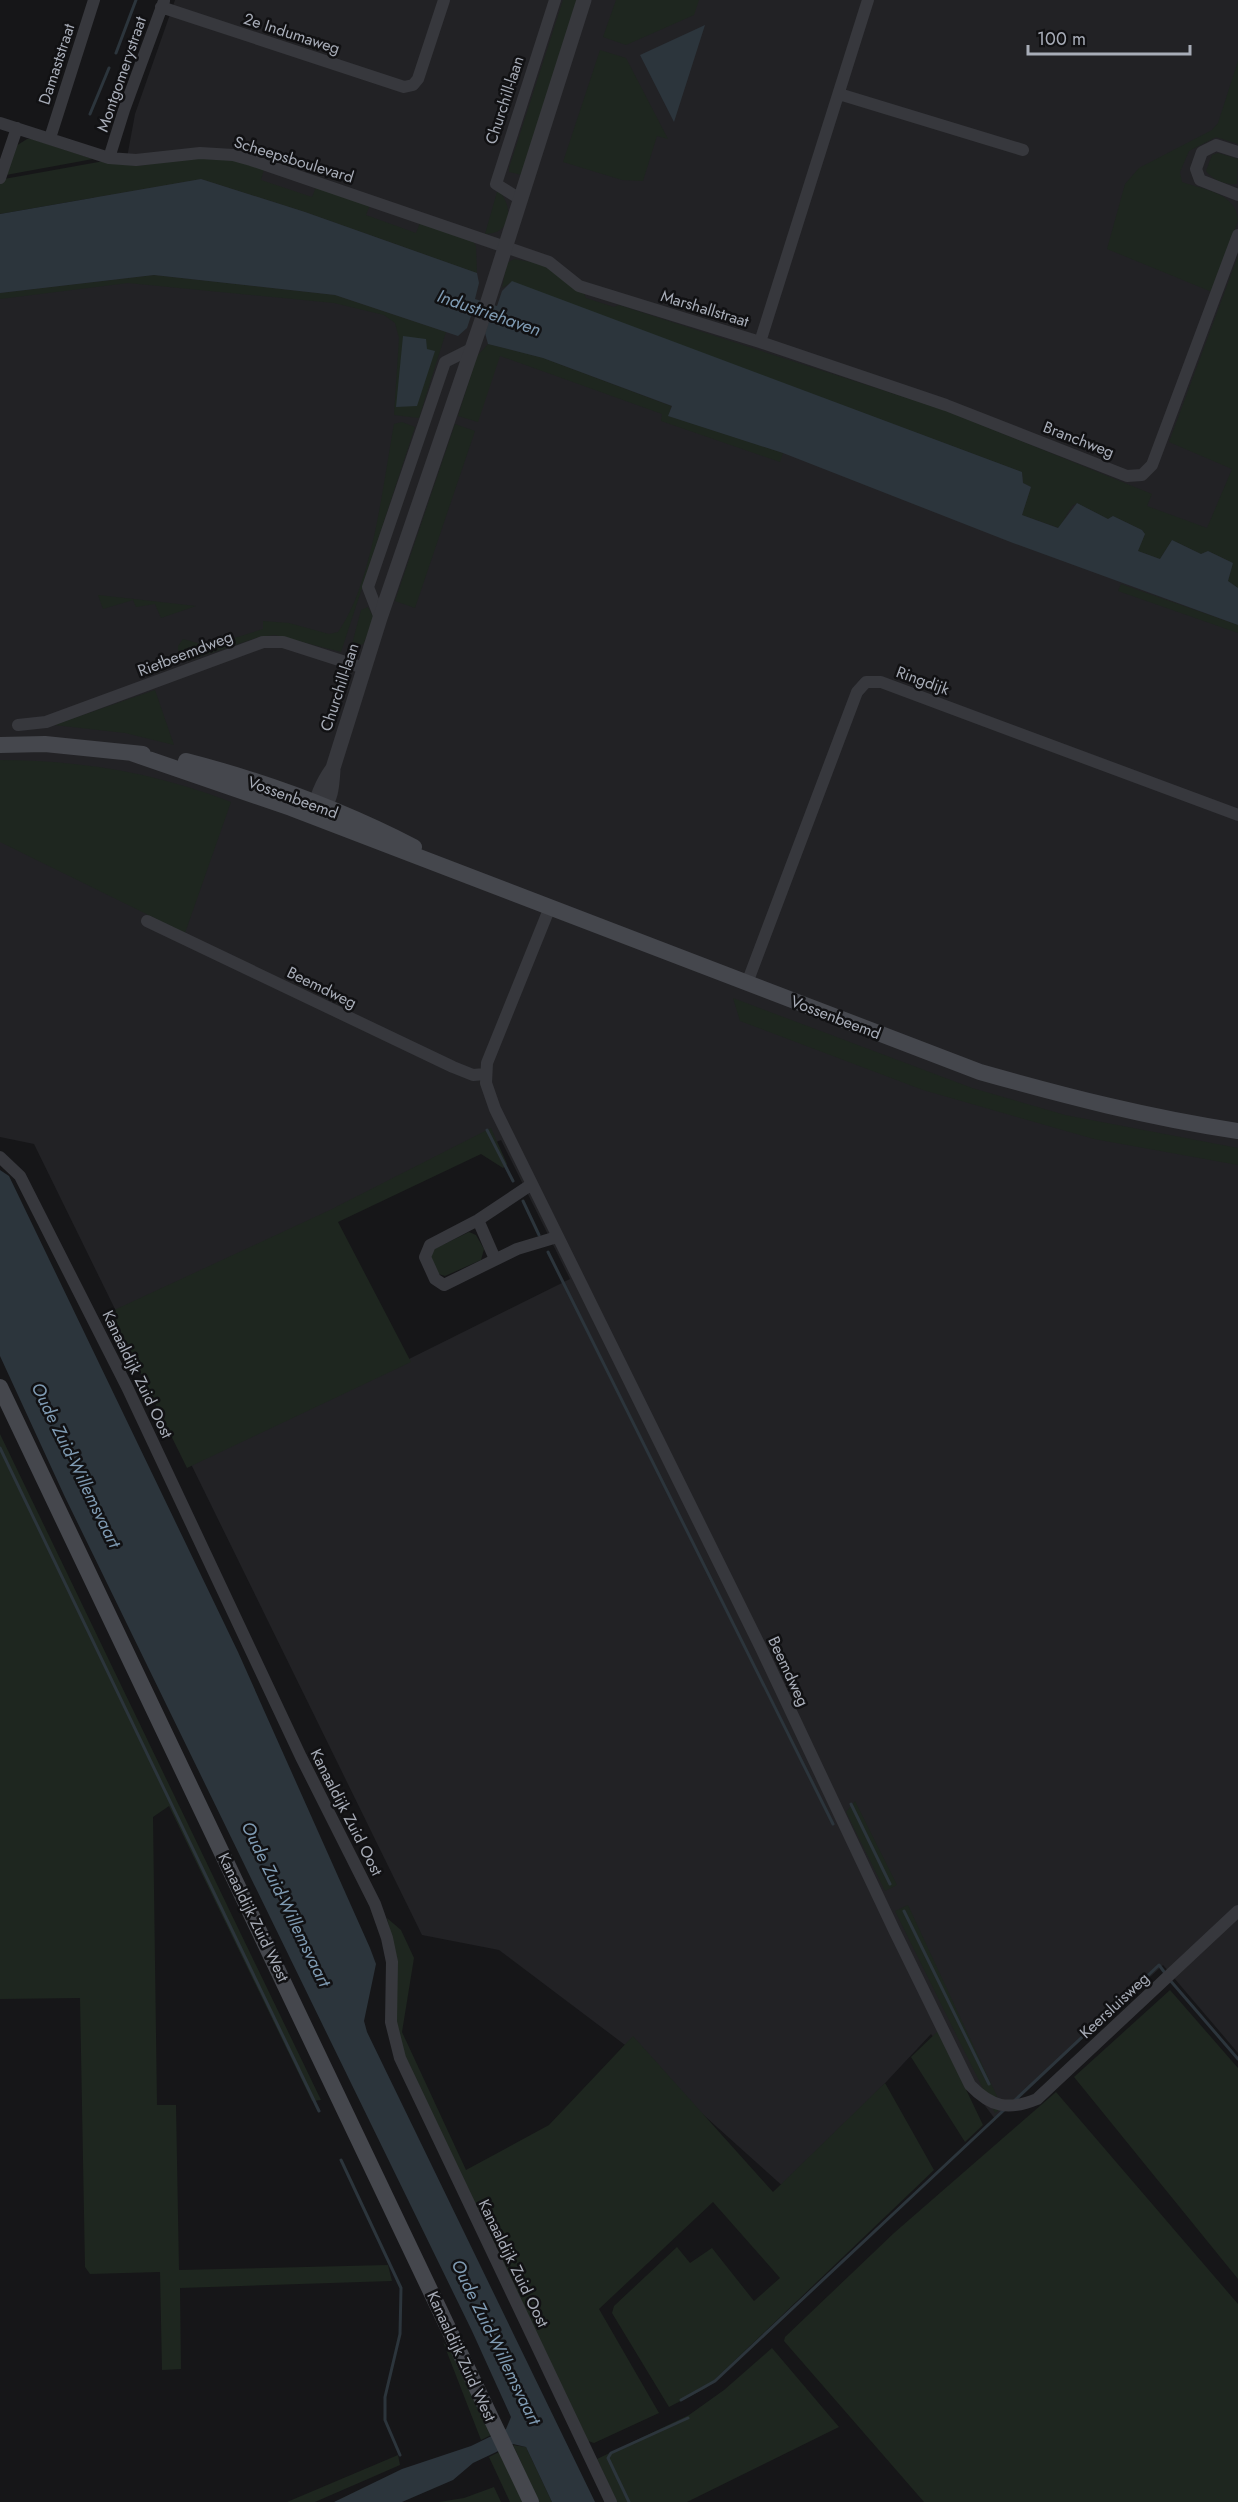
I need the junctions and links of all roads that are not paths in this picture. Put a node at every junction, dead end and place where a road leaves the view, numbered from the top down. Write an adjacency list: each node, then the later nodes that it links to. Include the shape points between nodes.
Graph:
1 (93, 0): 10 (street, Damaststraat)
2 (444, 0): 6 (street, 2e Indumaweg, via 418,79 404,87)
3 (555, 0): 16 (street, Churchill-laan, via 496,184)
4 (584, 0): 16 (street, Churchill-laan)
5 (868, 0): 7 (street, Marshallstraat)
6 (163, 4): 13 (street, Montgomerystraat)
7 (839, 94): 11 (street); 19 (street, Marshallstraat)
8 (0, 123): 9 (street, Scheepsboulevard)
9 (17, 128): 10 (street, Scheepsboulevard); 14 (street)
10 (50, 138): 13 (street, Scheepsboulevard)
11 (1023, 150)
12 (1238, 152): 15 (street, via 1216,145 1203,152 1196,169 1200,180)
13 (109, 159): 18 (street, Scheepsboulevard, via 200,153 233,155)
14 (0, 178)
15 (1238, 195)
16 (520, 199): 18 (street, Churchill-laan)
17 (1238, 235): 19 (street, Branchweg, via 1152,465 1142,475 1127,476 946,405)
18 (504, 246): 19 (street, Marshallstraat, via 549,262 579,286); 20 (street, Churchill-laan)
19 (760, 342)
20 (471, 349): 21 (street, via 445,362); 22 (street, Churchill-laan)
21 (424, 424): 22 (street); 23 (street, via 368,586)
22 (443, 431): 23 (street, Churchill-laan)
23 (380, 618): 24 (street, Churchill-laan)
24 (364, 668): 25 (street, Rietbeemdweg, via 292,644 263,642 46,722); 27 (street, Churchill-laan, via 333,768 332,788)
25 (18, 724)
26 (0, 745): 27 (main road, Vossenbeemd, via 45,744 156,755 213,768)
27 (318, 810): 29 (main road, Vossenbeemd, via 446,868)
28 (1238, 815): 31 (street, Ringdijk, via 881,682 866,682 857,692)
29 (550, 907): 31 (main road, Vossenbeemd); 32 (street)
30 (147, 921): 32 (street, Beemdweg, via 453,1067 474,1075)
31 (747, 983): 33 (main road, Vossenbeemd, via 980,1072 1082,1101)
32 (485, 1074): 35 (street, Beemdweg, via 495,1109)
33 (1238, 1131)
34 (0, 1157): 43 (street, Kanaaldijk Zuid Oost, via 20,1176 122,1376 301,1757 375,1904 392,1962 392,2022 400,2058)
35 (532, 1184): 36 (street); 37 (street, Beemdweg)
36 (478, 1220): 38 (street); 38 (street, via 430,1245 426,1257 435,1279 444,1285)
37 (557, 1237): 38 (street); 41 (street, Beemdweg, via 760,1646 970,2085 981,2096)
38 (495, 1259)
39 (0, 1387): 42 (main road, Kanaaldijk Zuid West)
40 (1238, 1911): 41 (street, Keersluisweg, via 1037,2099)
41 (1003, 2107)
42 (531, 2502)
43 (611, 2502)

